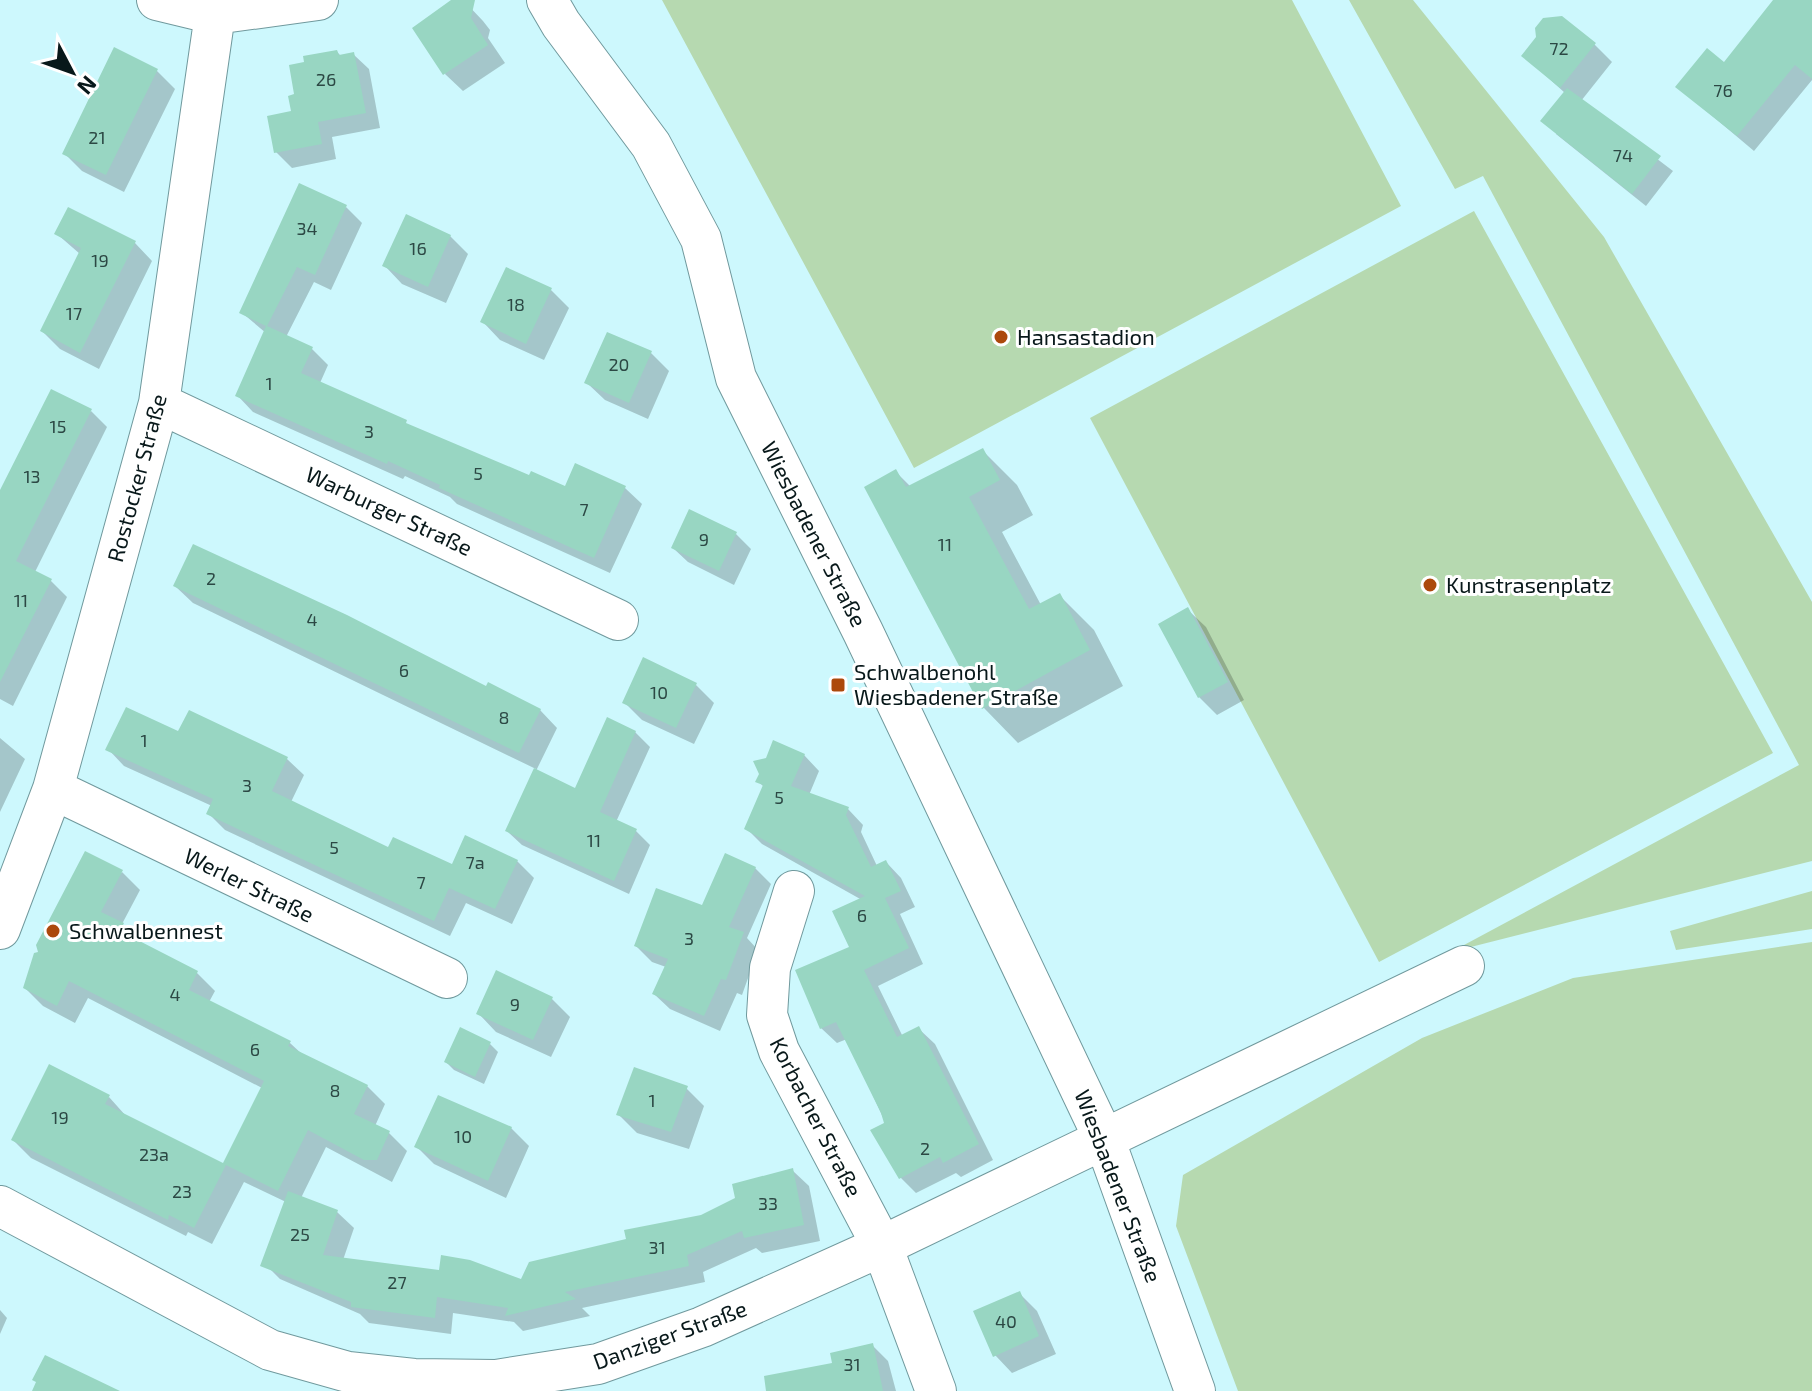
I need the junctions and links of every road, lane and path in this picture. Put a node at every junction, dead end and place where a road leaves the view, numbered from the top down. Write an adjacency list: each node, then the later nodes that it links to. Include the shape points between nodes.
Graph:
1 (157, 0): 4 (street)
2 (318, 0): 4 (street)
3 (547, 0): 12 (street, Wiesbadener Straße, via 651,145 701,239 736,378)
4 (215, 14): 5 (street, Rostocker Straße)
5 (159, 403): 6 (street, Warburger Straße); 7 (street, Rostocker Straße)
6 (618, 620)
7 (53, 789): 9 (street, Rostocker Straße); 11 (street, Werler Straße)
8 (794, 891): 14 (street, Korbacher Straße, via 770,968 767,1015 779,1051)
9 (0, 929)
10 (1464, 966): 12 (street, Danziger Straße)
11 (447, 978)
12 (1105, 1141): 14 (street, Danziger Straße); 16 (street, Wiesbadener Straße)
13 (0, 1206): 14 (street, Danziger Straße, via 270,1350 348,1372 414,1379 496,1380 598,1364 702,1327)
14 (882, 1246): 15 (street, Korbacher Straße)
15 (936, 1391)
16 (1195, 1391)

